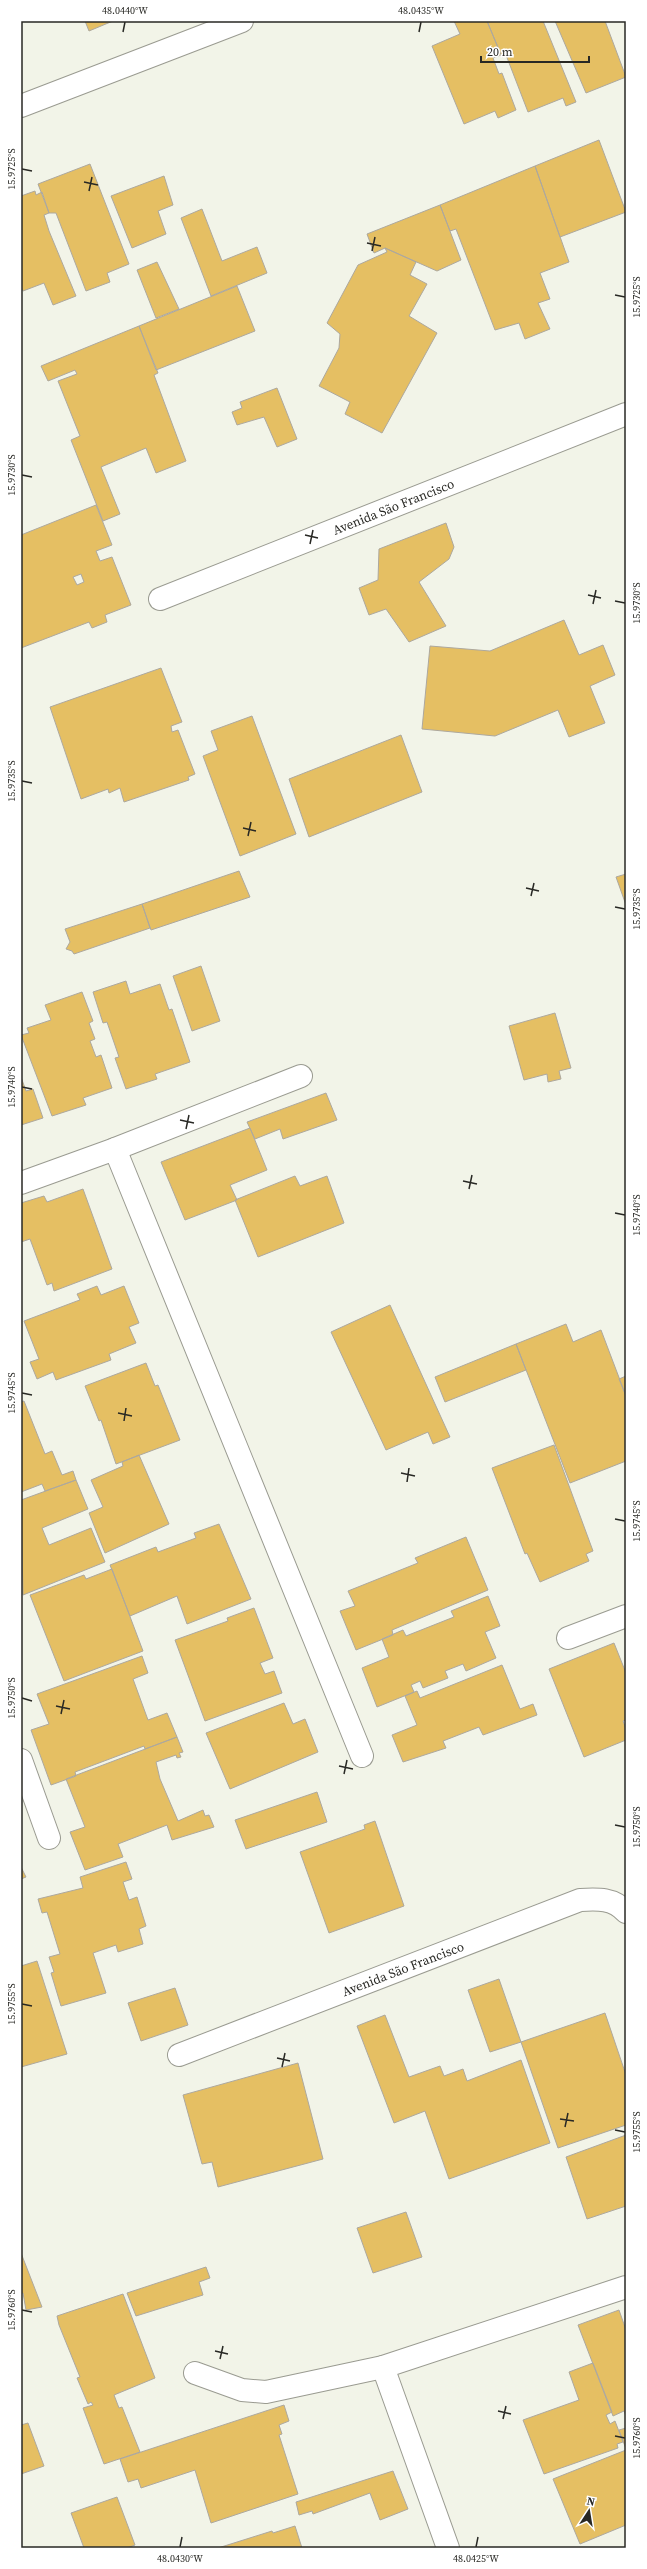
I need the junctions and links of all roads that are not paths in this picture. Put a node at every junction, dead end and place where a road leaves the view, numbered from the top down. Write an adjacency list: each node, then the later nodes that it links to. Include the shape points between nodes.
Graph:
1 (242, 21): 2 (street)
2 (21, 106)
3 (626, 414): 4 (street, Avenida São Francisco)
4 (160, 599)
5 (301, 1076): 6 (street)
6 (115, 1149): 7 (street); 10 (street)
7 (21, 1183)
8 (626, 1616): 9 (street)
9 (568, 1638)
10 (362, 1756)
11 (21, 1760): 12 (street)
12 (49, 1838)
13 (626, 1912): 14 (street, Avenida São Francisco, via 618,1903 602,1899 580,1900)
14 (179, 2055)
15 (626, 2287): 16 (street)
16 (383, 2367): 17 (street, via 266,2392 242,2390); 18 (street)
17 (195, 2373)
18 (448, 2548)

